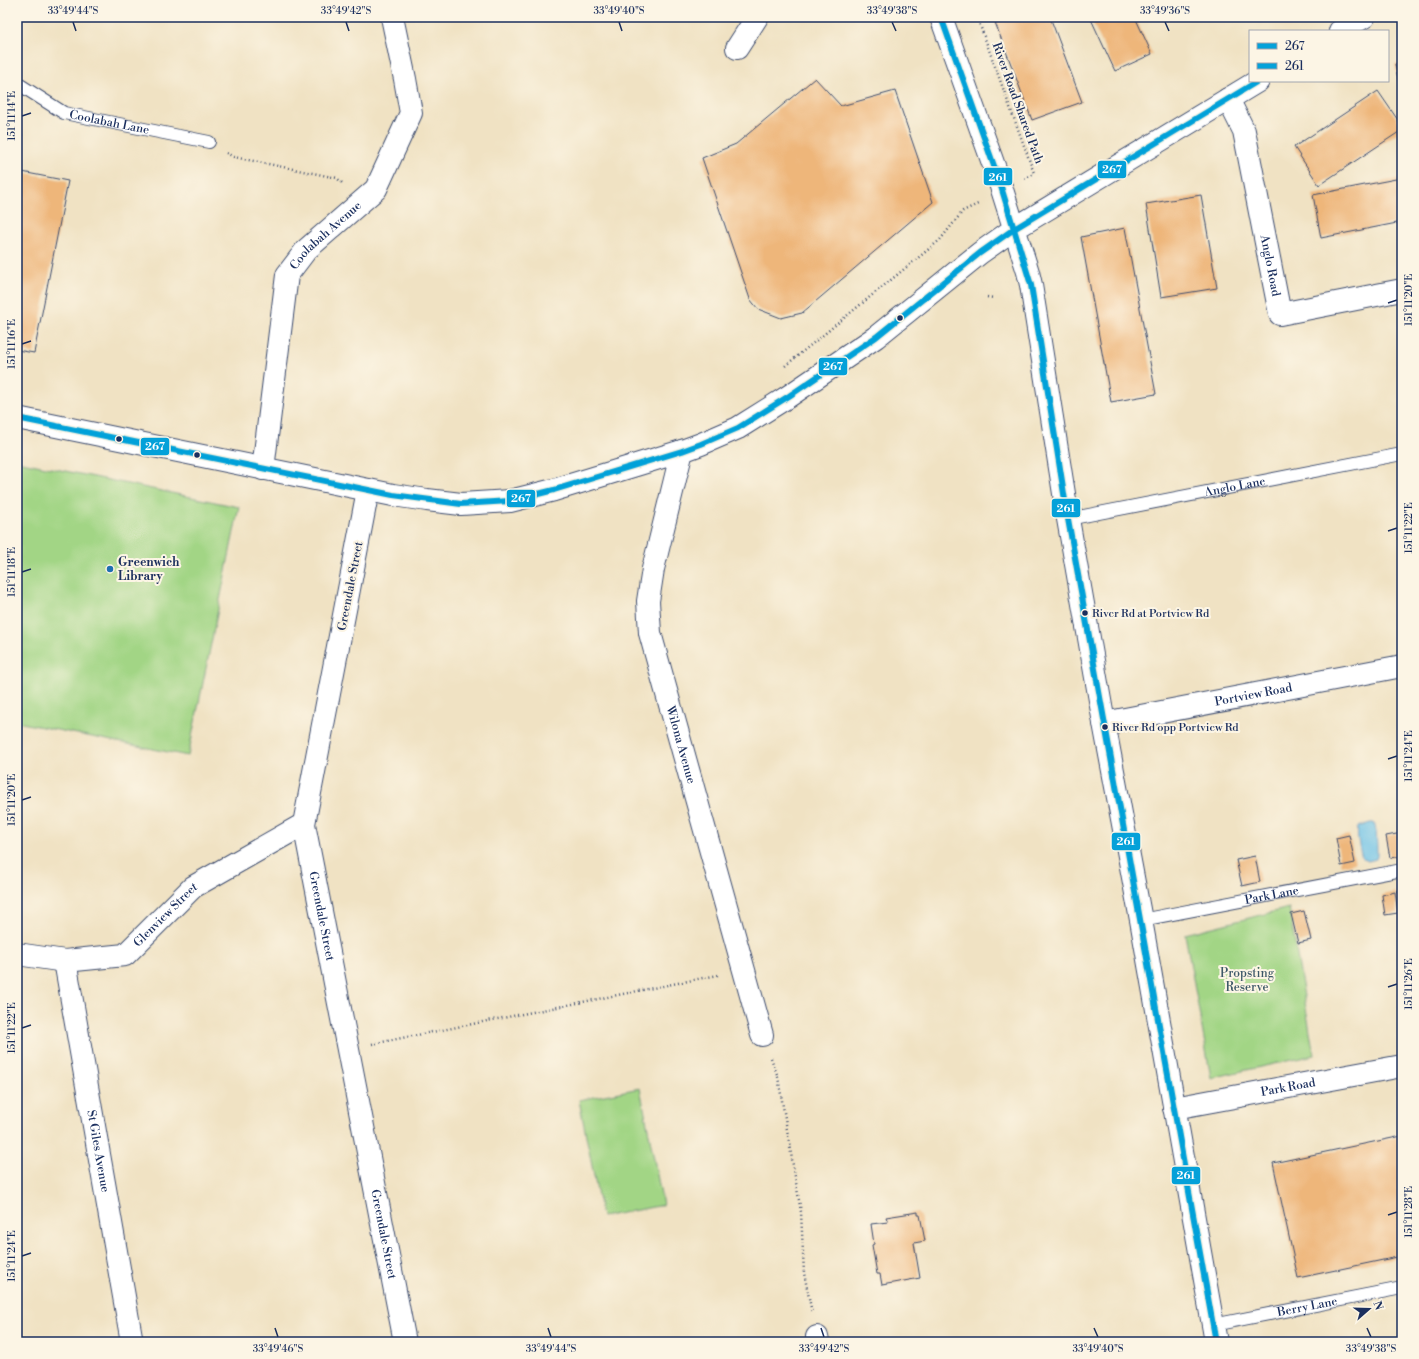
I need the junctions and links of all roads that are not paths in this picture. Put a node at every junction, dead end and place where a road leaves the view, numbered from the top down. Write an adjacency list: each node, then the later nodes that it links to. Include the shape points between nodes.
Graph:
1 (392, 17): 16 (street, Coolabah Avenue, via 411,113 376,189 306,250 287,275)
2 (757, 17): 6 (street)
3 (941, 17): 11 (street)
4 (1364, 17): 5 (street)
5 (1342, 30)
6 (737, 48)
7 (1256, 82): 9 (street)
8 (17, 83): 10 (lane, Coolabah Lane, via 64,113)
9 (1228, 99): 11 (street); 12 (street, Anglo Road, via 1244,131 1280,314)
10 (208, 142)
11 (1014, 229): 14 (street, via 980,253 876,337 789,396 738,428); 18 (street, via 1031,285)
12 (1402, 290)
13 (17, 418): 16 (street)
14 (682, 451): 17 (street, via 510,501 461,504); 26 (street, Wilona Avenue, via 653,569 648,601 650,633)
15 (1402, 454): 18 (lane, Anglo Lane)
16 (263, 469): 17 (street)
17 (368, 490): 21 (street, Greendale Street)
18 (1068, 520): 20 (street)
19 (1402, 666): 20 (street, Portview Road)
20 (1104, 723): 23 (street)
21 (304, 824): 25 (street, Glenview Street, via 193,887 125,955); 32 (street, Greendale Street)
22 (1402, 870): 23 (lane, Park Lane)
23 (1141, 920): 28 (street)
24 (17, 954): 25 (street, Glenview Street)
25 (65, 961): 31 (street, St Giles Avenue)
26 (762, 1035)
27 (1402, 1066): 28 (street, Park Road)
28 (1174, 1108): 30 (street)
29 (1402, 1288): 30 (lane, Berry Lane)
30 (1214, 1333)
31 (132, 1342)
32 (405, 1342)

